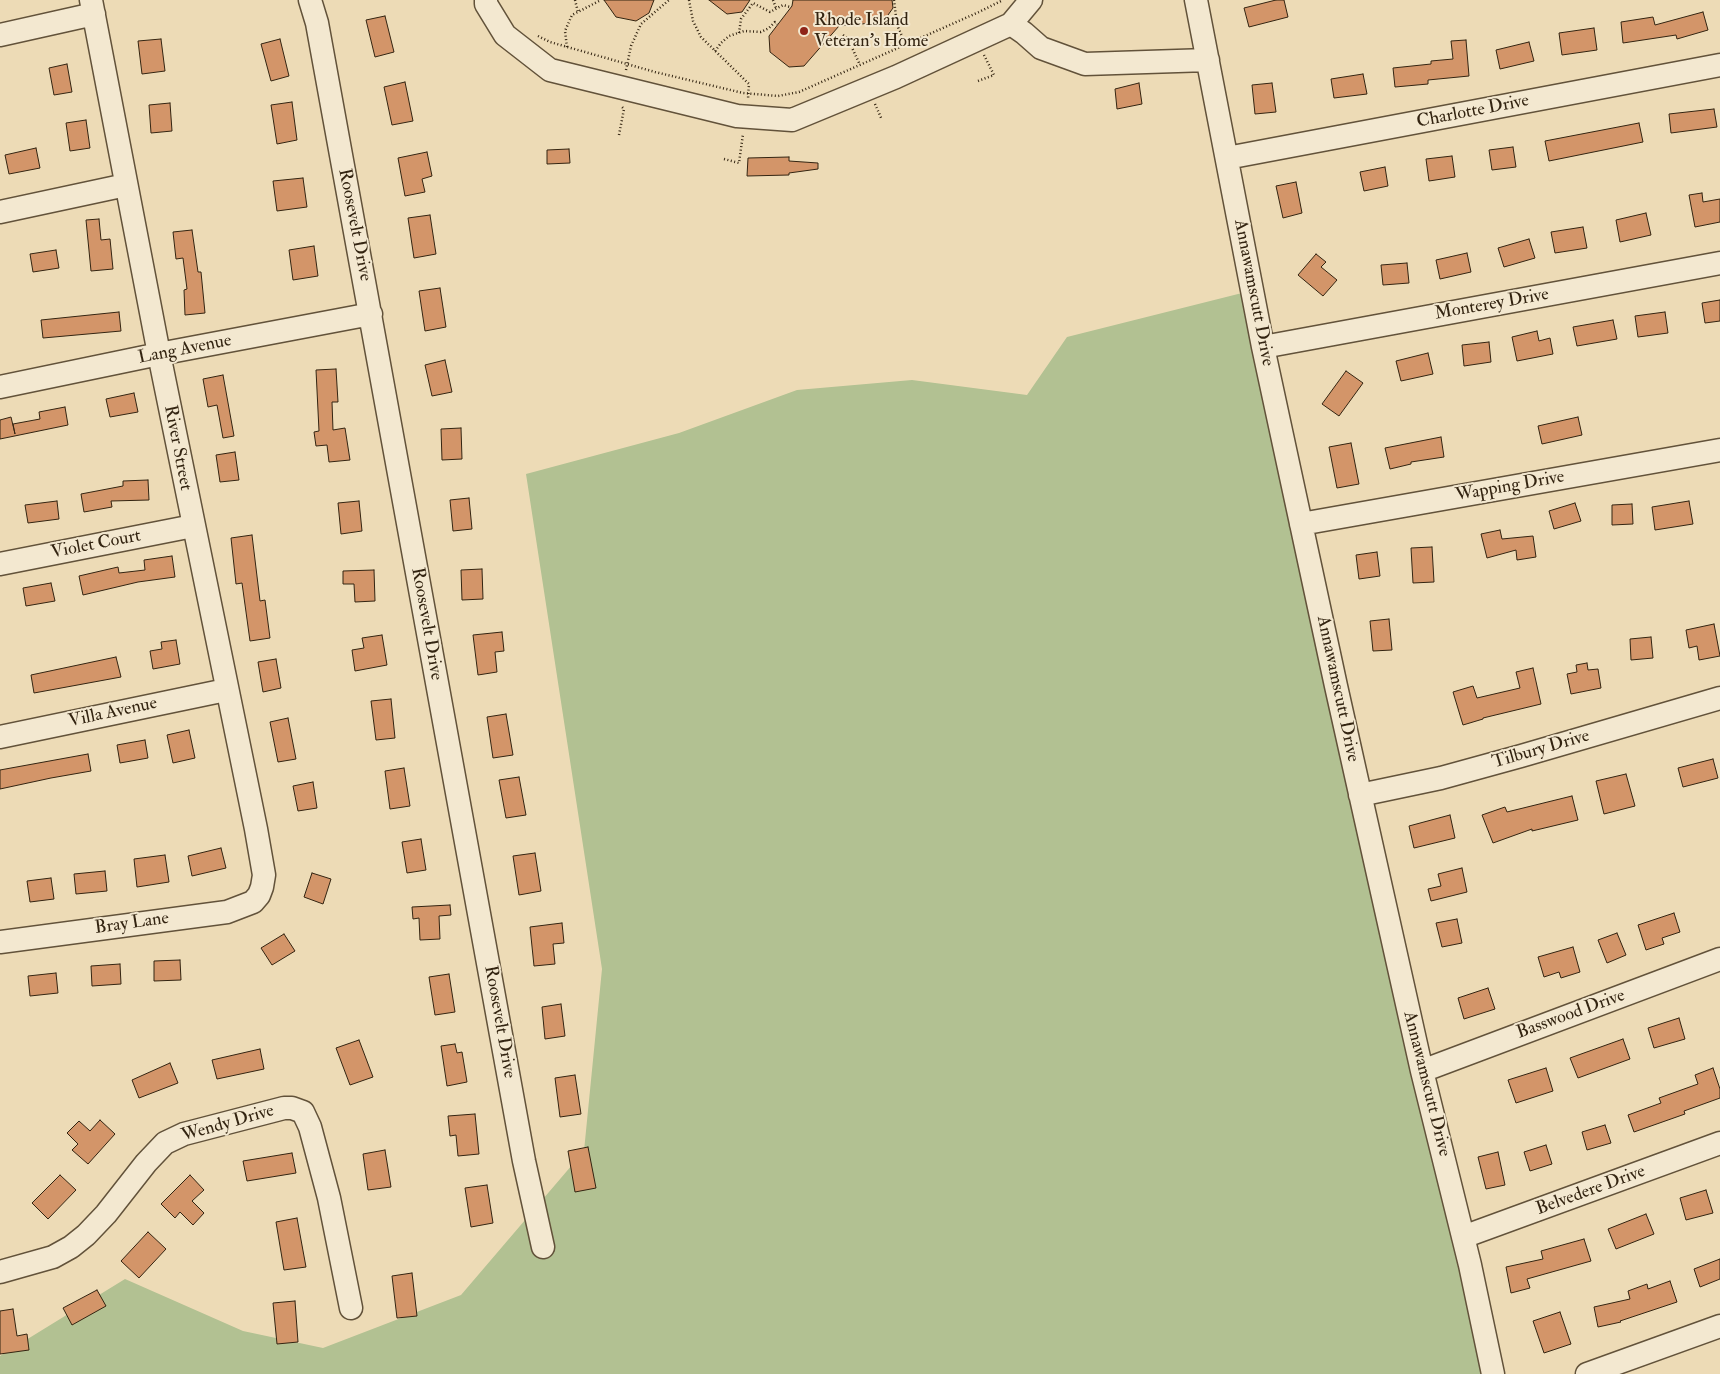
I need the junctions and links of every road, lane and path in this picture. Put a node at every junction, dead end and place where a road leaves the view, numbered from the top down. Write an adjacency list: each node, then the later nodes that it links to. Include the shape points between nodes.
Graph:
1 (310, 0): 42 (street, Roosevelt Drive)
2 (486, 0): 33 (street, via 505,35 550,70)
3 (575, 0): 17 (path)
4 (601, 0): 17 (path)
5 (669, 0): 29 (path, via 641,24)
6 (688, 0): 27 (path, via 701,37)
7 (773, 0): 16 (path)
8 (784, 0): 13 (path)
9 (894, 0): 25 (path, via 896,25)
10 (1004, 0): 25 (path)
11 (1031, 0): 19 (street)
12 (1196, 0): 28 (street, Annawamscutt Drive)
13 (783, 5): 15 (path); 16 (path)
14 (92, 7): 22 (street); 39 (street, River Street)
15 (790, 7)
16 (776, 8): 20 (path, via 770,12 753,3 741,19)
17 (578, 12): 26 (path, via 572,15 565,31)
18 (777, 24): 20 (path, via 775,22 761,32)
19 (1011, 24): 24 (street); 28 (street, via 1041,48 1085,64)
20 (739, 33): 27 (path, via 729,36)
21 (535, 34): 26 (path)
22 (0, 35)
23 (843, 35): 30 (path)
24 (977, 40): 32 (path, via 994,75); 35 (street, via 896,78 792,120)
25 (906, 45): 30 (path)
26 (567, 47): 29 (path)
27 (716, 51): 34 (path, via 749,84)
28 (1208, 60): 38 (street, Annawamscutt Drive)
29 (627, 64): 33 (path); 34 (path)
30 (860, 65): 34 (path, via 799,92 778,96)
31 (1720, 65): 38 (street, Charlotte Drive)
32 (978, 81)
33 (622, 87): 35 (street); 36 (path, via 619,99 624,110)
34 (749, 93): 35 (path)
35 (746, 117): 37 (path, via 739,163)
36 (618, 136)
37 (724, 158)
38 (1227, 158): 43 (street, Annawamscutt Drive)
39 (126, 185): 40 (street); 44 (street, River Street)
40 (0, 212)
41 (1720, 263): 43 (street, Monterey Drive)
42 (371, 314): 44 (street, Lang Avenue); 60 (street, Roosevelt Drive, via 524,1161)
43 (1263, 347): 47 (street, Annawamscutt Drive)
44 (159, 354): 45 (street, Lang Avenue); 48 (street, River Street)
45 (0, 387)
46 (1720, 450): 47 (street, Wapping Drive)
47 (1301, 524): 53 (street, Annawamscutt Drive)
48 (193, 526): 49 (street, Violet Court); 50 (street, River Street)
49 (0, 564)
50 (226, 690): 52 (street, Villa Avenue); 54 (street, River Street, via 264,874)
51 (1720, 698): 53 (street, Tilbury Drive, via 1441,778)
52 (0, 737)
53 (1360, 795): 57 (street, Annawamscutt Drive)
54 (259, 895): 55 (street, Bray Lane, via 253,902 228,912)
55 (0, 942)
56 (1720, 959): 57 (street, Basswood Drive)
57 (1422, 1071): 59 (street, Annawamscutt Drive)
58 (1720, 1143): 59 (street, Belvedere Drive)
59 (1463, 1237): 64 (street, Annawamscutt Drive)
60 (543, 1247)
61 (0, 1272): 62 (street, Wendy Drive, via 53,1257 71,1247 106,1214 165,1144 184,1134 292,1108 303,1112 310,1127 329,1198)
62 (351, 1308)
63 (1720, 1326): 65 (street)
64 (1493, 1374)
65 (1587, 1374)

